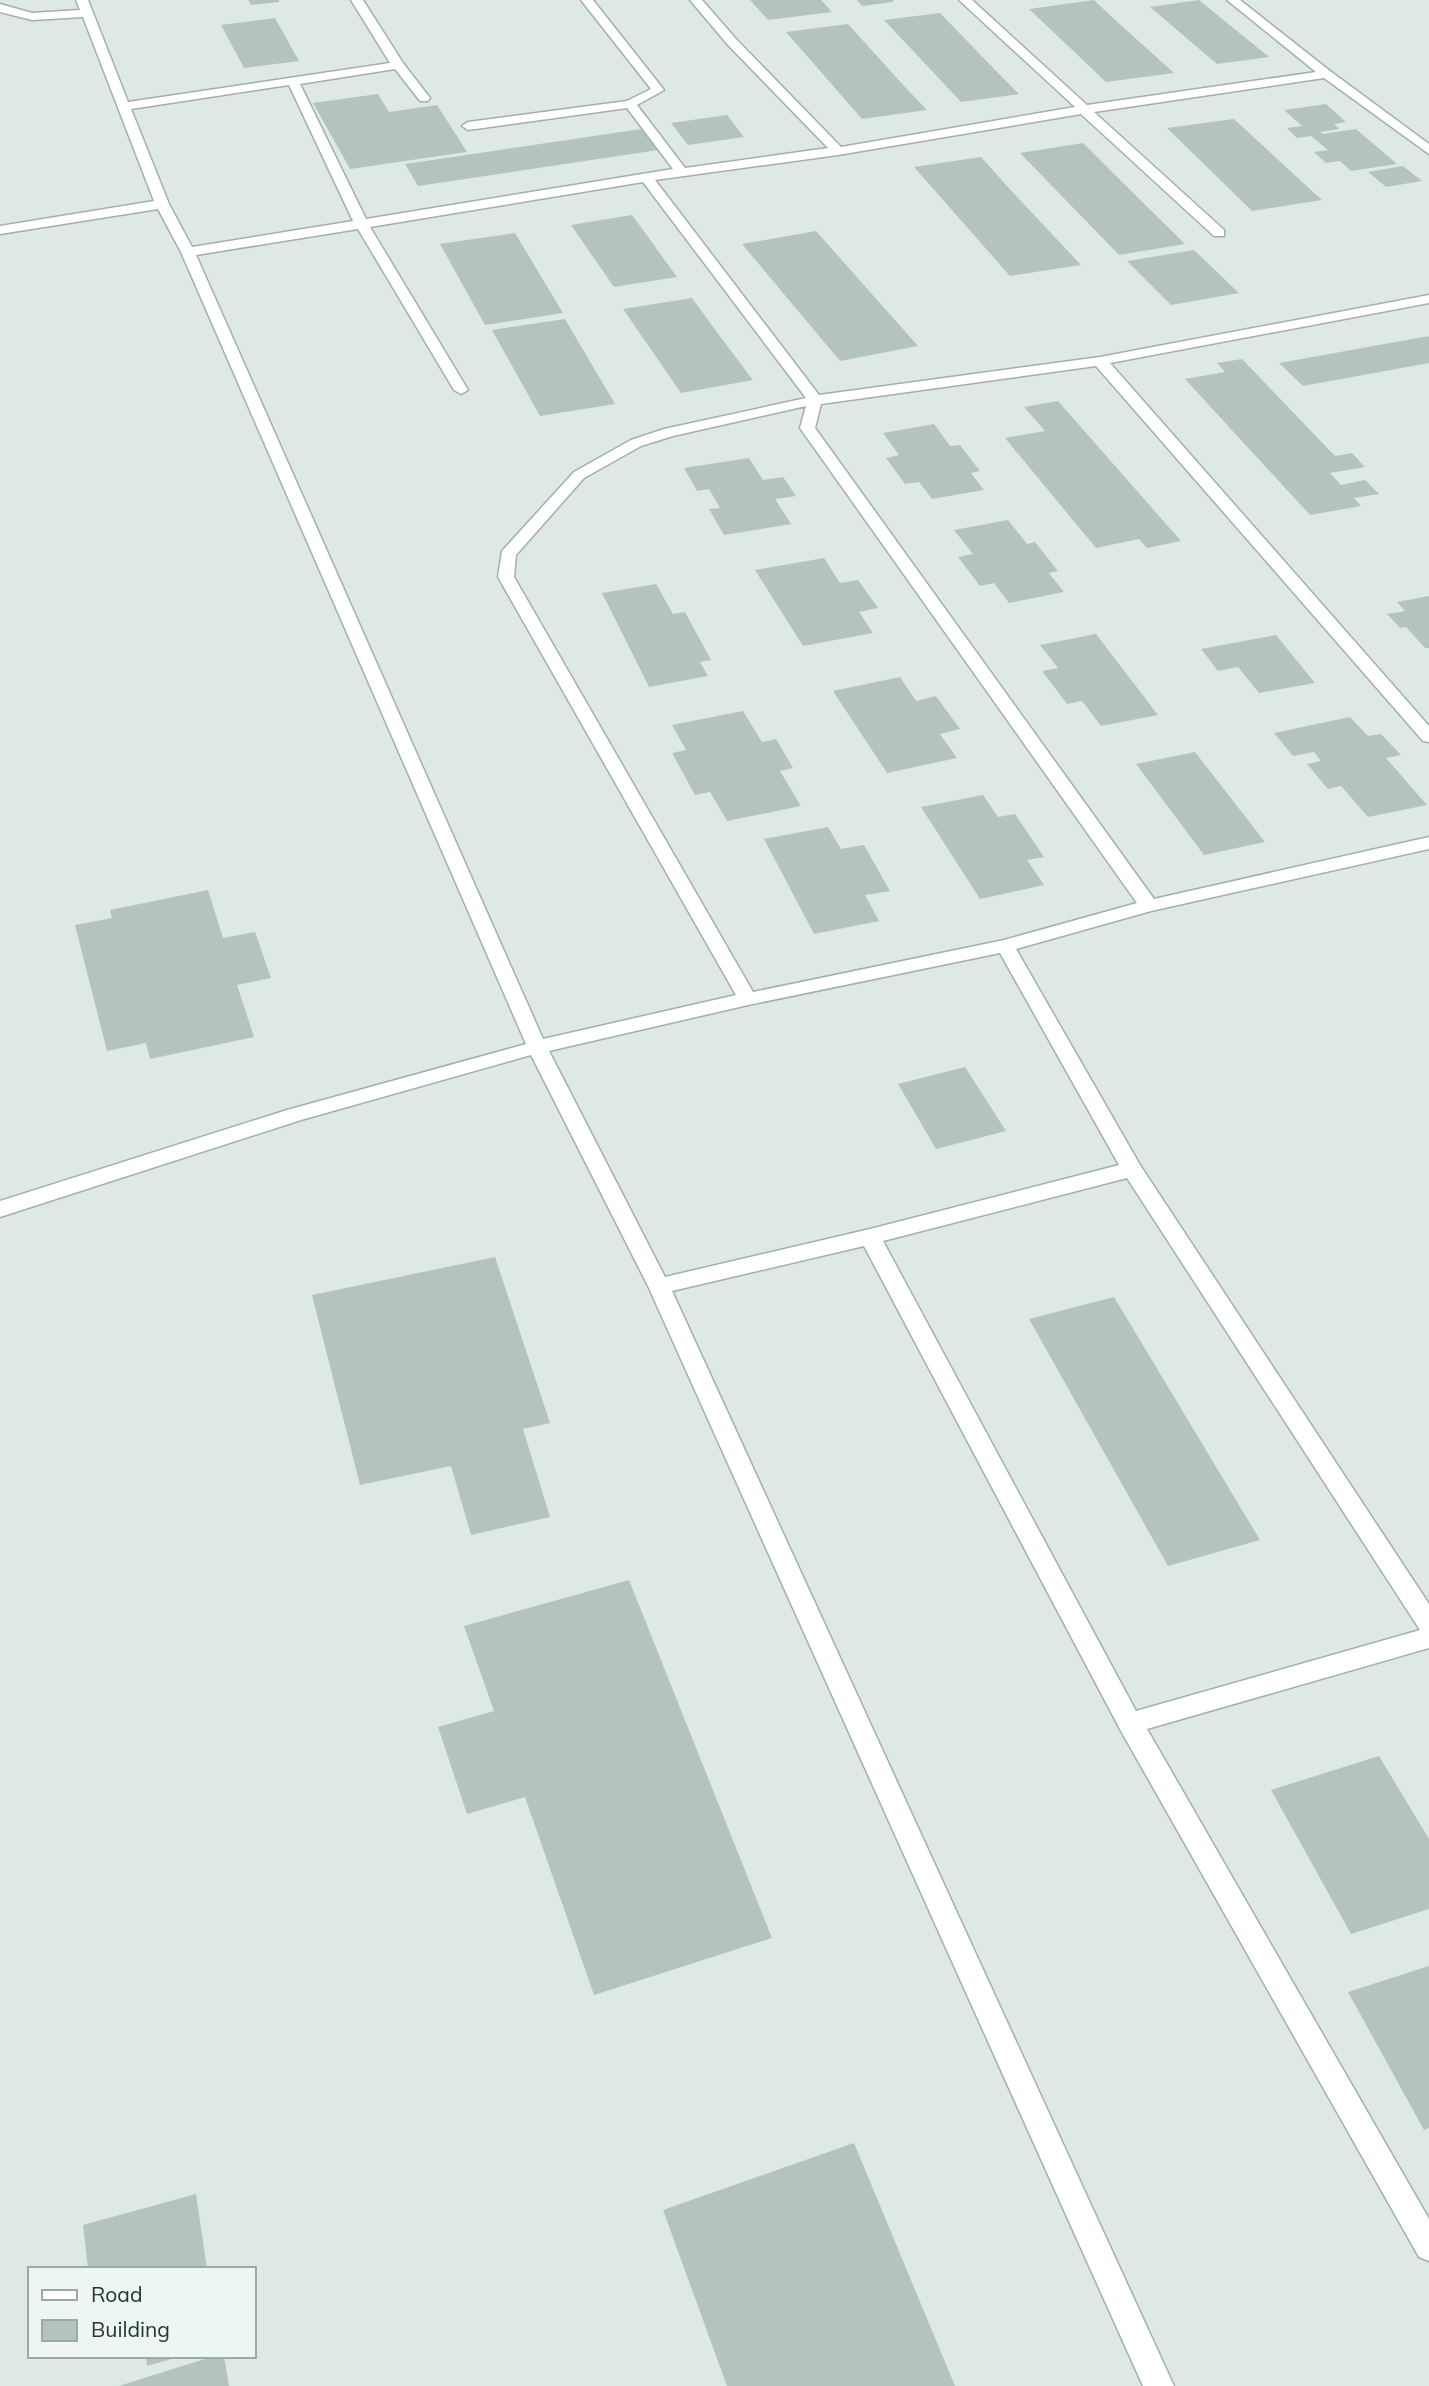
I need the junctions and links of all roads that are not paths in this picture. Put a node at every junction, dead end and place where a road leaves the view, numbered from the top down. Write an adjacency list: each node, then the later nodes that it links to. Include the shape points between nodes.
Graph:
1 (357, 0): 8 (street)
2 (587, 0): 12 (street, via 658,90)
3 (696, 0): 17 (street)
4 (965, 0): 14 (street)
5 (1233, 0): 9 (street)
6 (85, 6): 7 (street, via 51,17); 13 (street)
7 (0, 8)
8 (398, 65): 10 (street); 11 (street)
9 (1326, 74): 14 (street); 16 (street)
10 (294, 83): 13 (street); 21 (street)
11 (424, 98)
12 (630, 104): 15 (street); 18 (street)
13 (123, 107): 20 (street)
14 (1086, 109): 17 (street); 23 (street)
15 (468, 126)
16 (1429, 150)
17 (838, 151): 18 (street)
18 (682, 172): 19 (street)
19 (646, 178): 21 (street); 28 (street)
20 (162, 204): 22 (street); 24 (street)
21 (361, 223): 24 (street); 27 (street)
22 (0, 230)
23 (1219, 233)
24 (188, 252): 34 (street)
25 (1429, 299): 26 (street)
26 (1100, 361): 28 (street); 29 (street)
27 (461, 390)
28 (815, 400): 31 (street, via 807,428); 33 (street, via 636,443 579,475 508,554 506,577)
29 (1429, 737)
30 (1429, 843): 31 (street)
31 (1149, 906): 32 (street)
32 (1005, 946): 33 (street); 35 (street)
33 (748, 999): 34 (street)
34 (537, 1047): 36 (street, via 294,1115); 38 (street)
35 (1132, 1169): 37 (street); 39 (street)
36 (0, 1209)
37 (870, 1237): 38 (street); 41 (street)
38 (659, 1286): 43 (street)
39 (1429, 1624)
40 (1429, 1638): 41 (street)
41 (1130, 1723): 42 (street)
42 (1429, 2247)
43 (1159, 2386)

